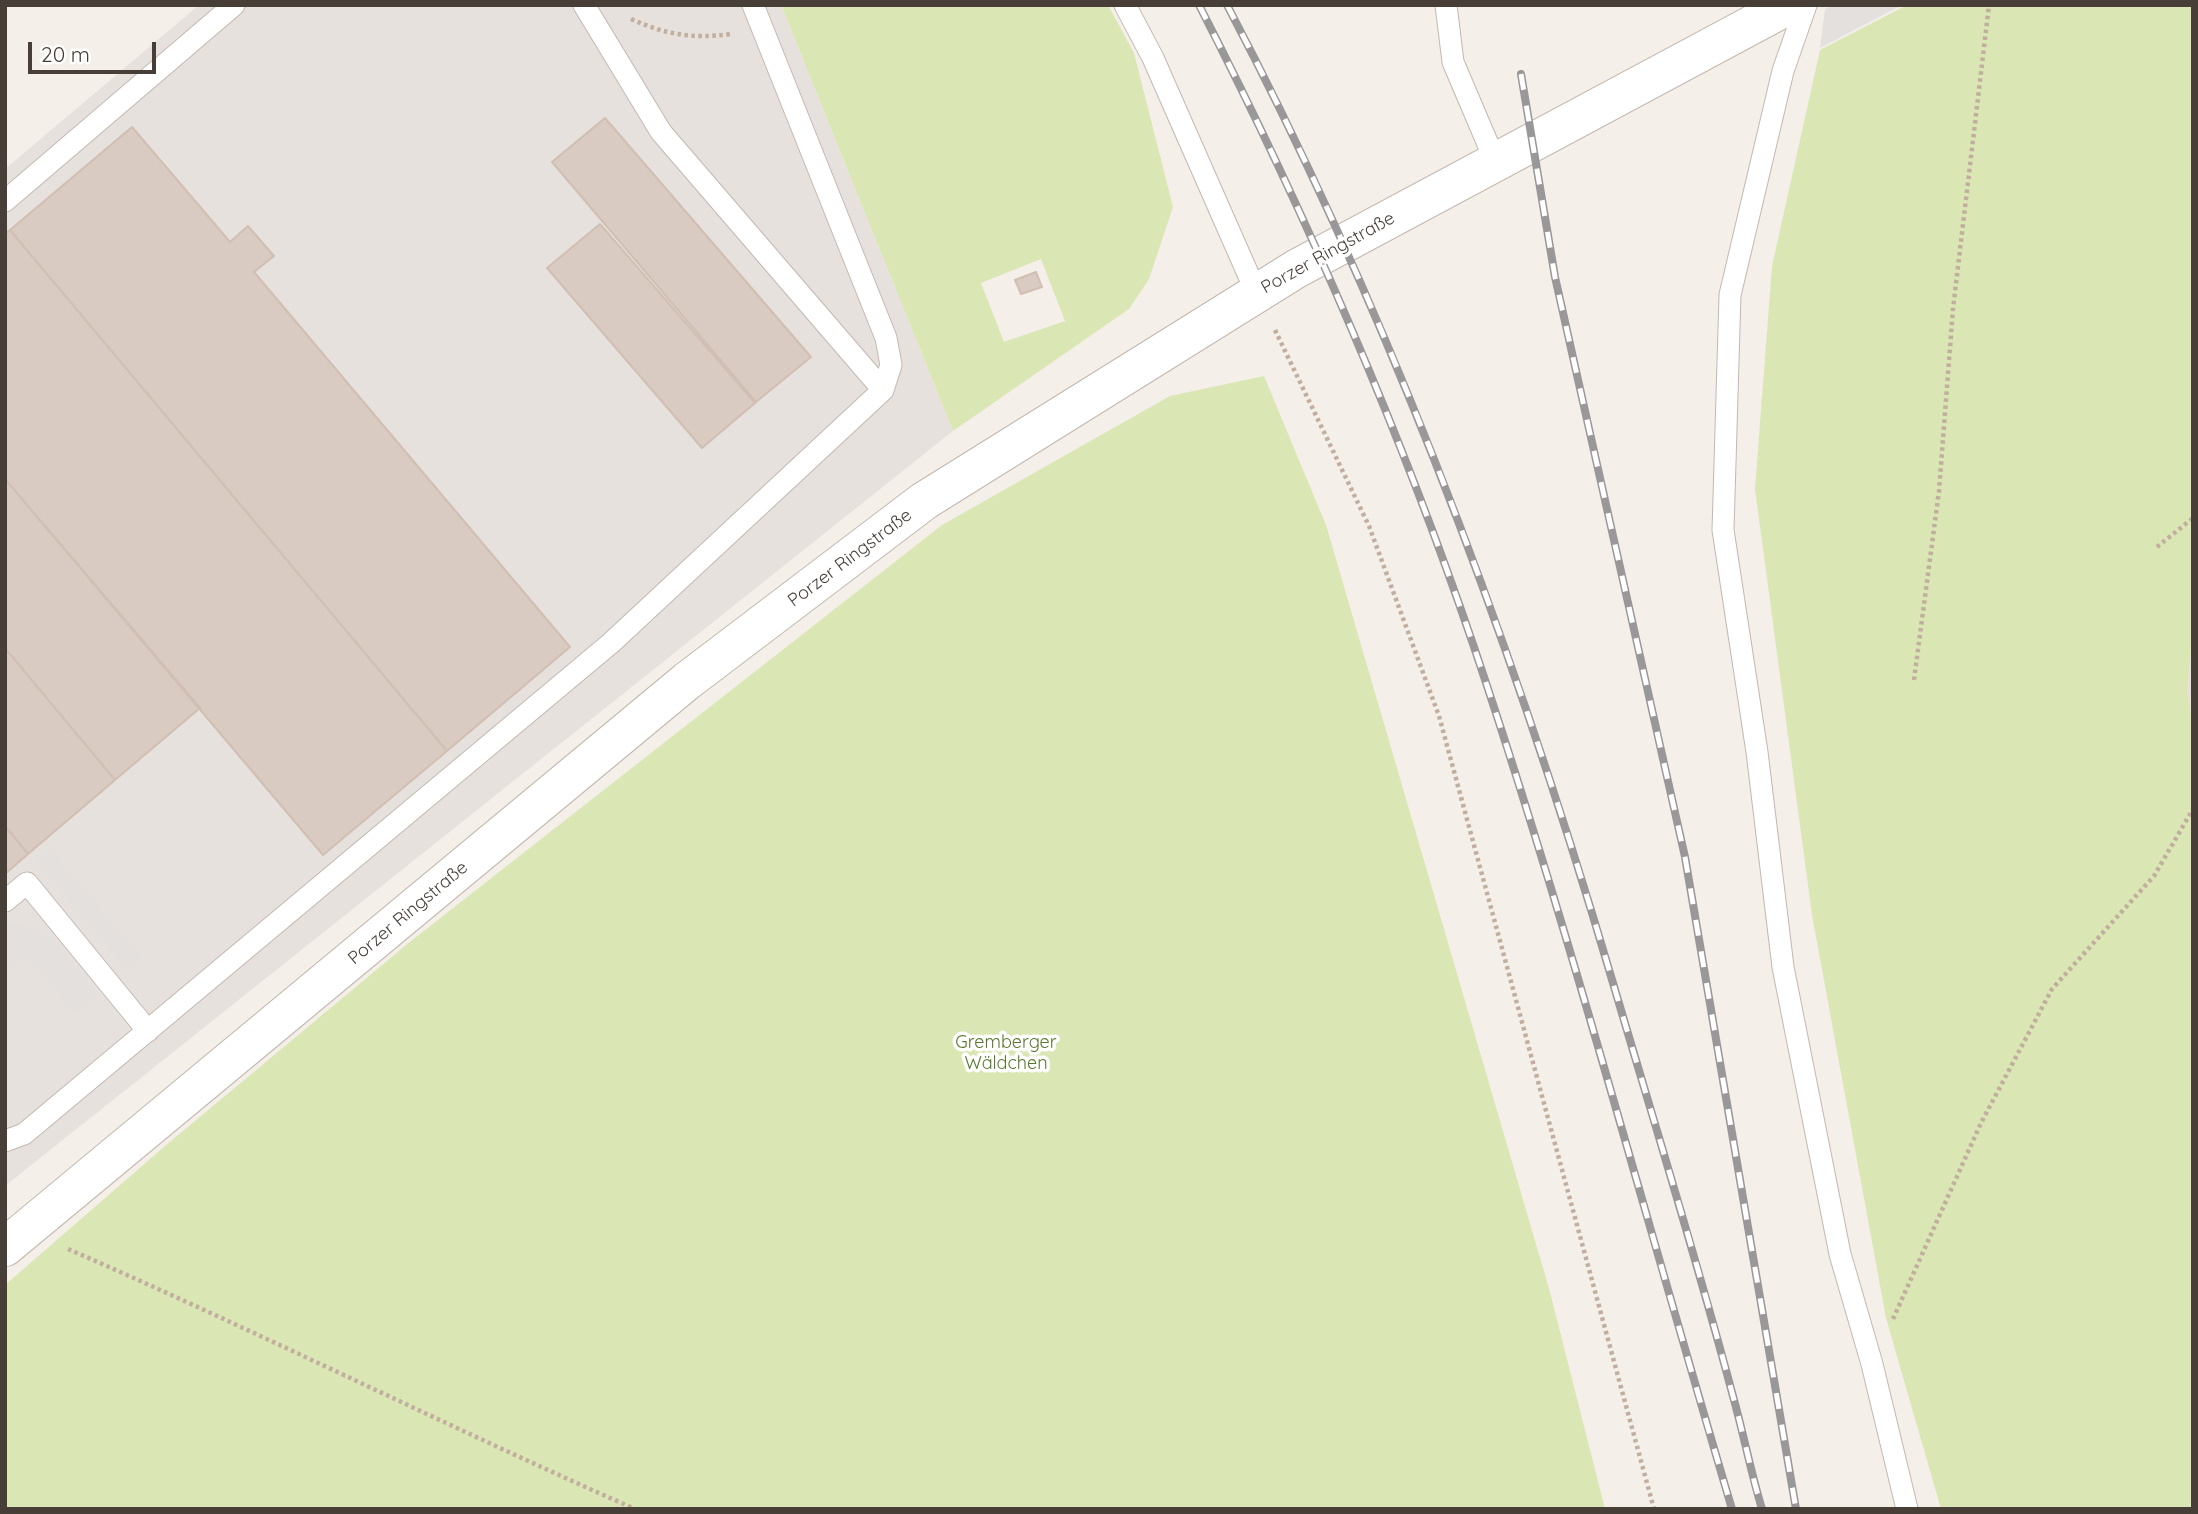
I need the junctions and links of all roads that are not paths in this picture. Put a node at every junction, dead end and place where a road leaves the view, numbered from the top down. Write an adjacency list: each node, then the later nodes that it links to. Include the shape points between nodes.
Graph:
1 (234, 5): 9 (lane)
2 (584, 5): 11 (lane, via 661,132)
3 (753, 5): 11 (lane, via 886,338 891,365)
4 (1125, 5): 10 (lane)
5 (1446, 5): 8 (lane, via 1453,62)
6 (1789, 5): 8 (street, Porzer Ringstraße)
7 (1806, 5): 16 (lane, via 1783,71 1731,295 1723,530 1783,967 1840,1254)
8 (1496, 163): 10 (street, Porzer Ringstraße)
9 (5, 201)
10 (1256, 292): 15 (street, Porzer Ringstraße, via 925,501 687,681)
11 (883, 390): 13 (lane, via 611,643)
12 (5, 901): 13 (lane, via 27,883)
13 (148, 1031): 14 (lane, via 24,1134)
14 (5, 1141)
15 (16, 1239)
16 (1907, 1509)

